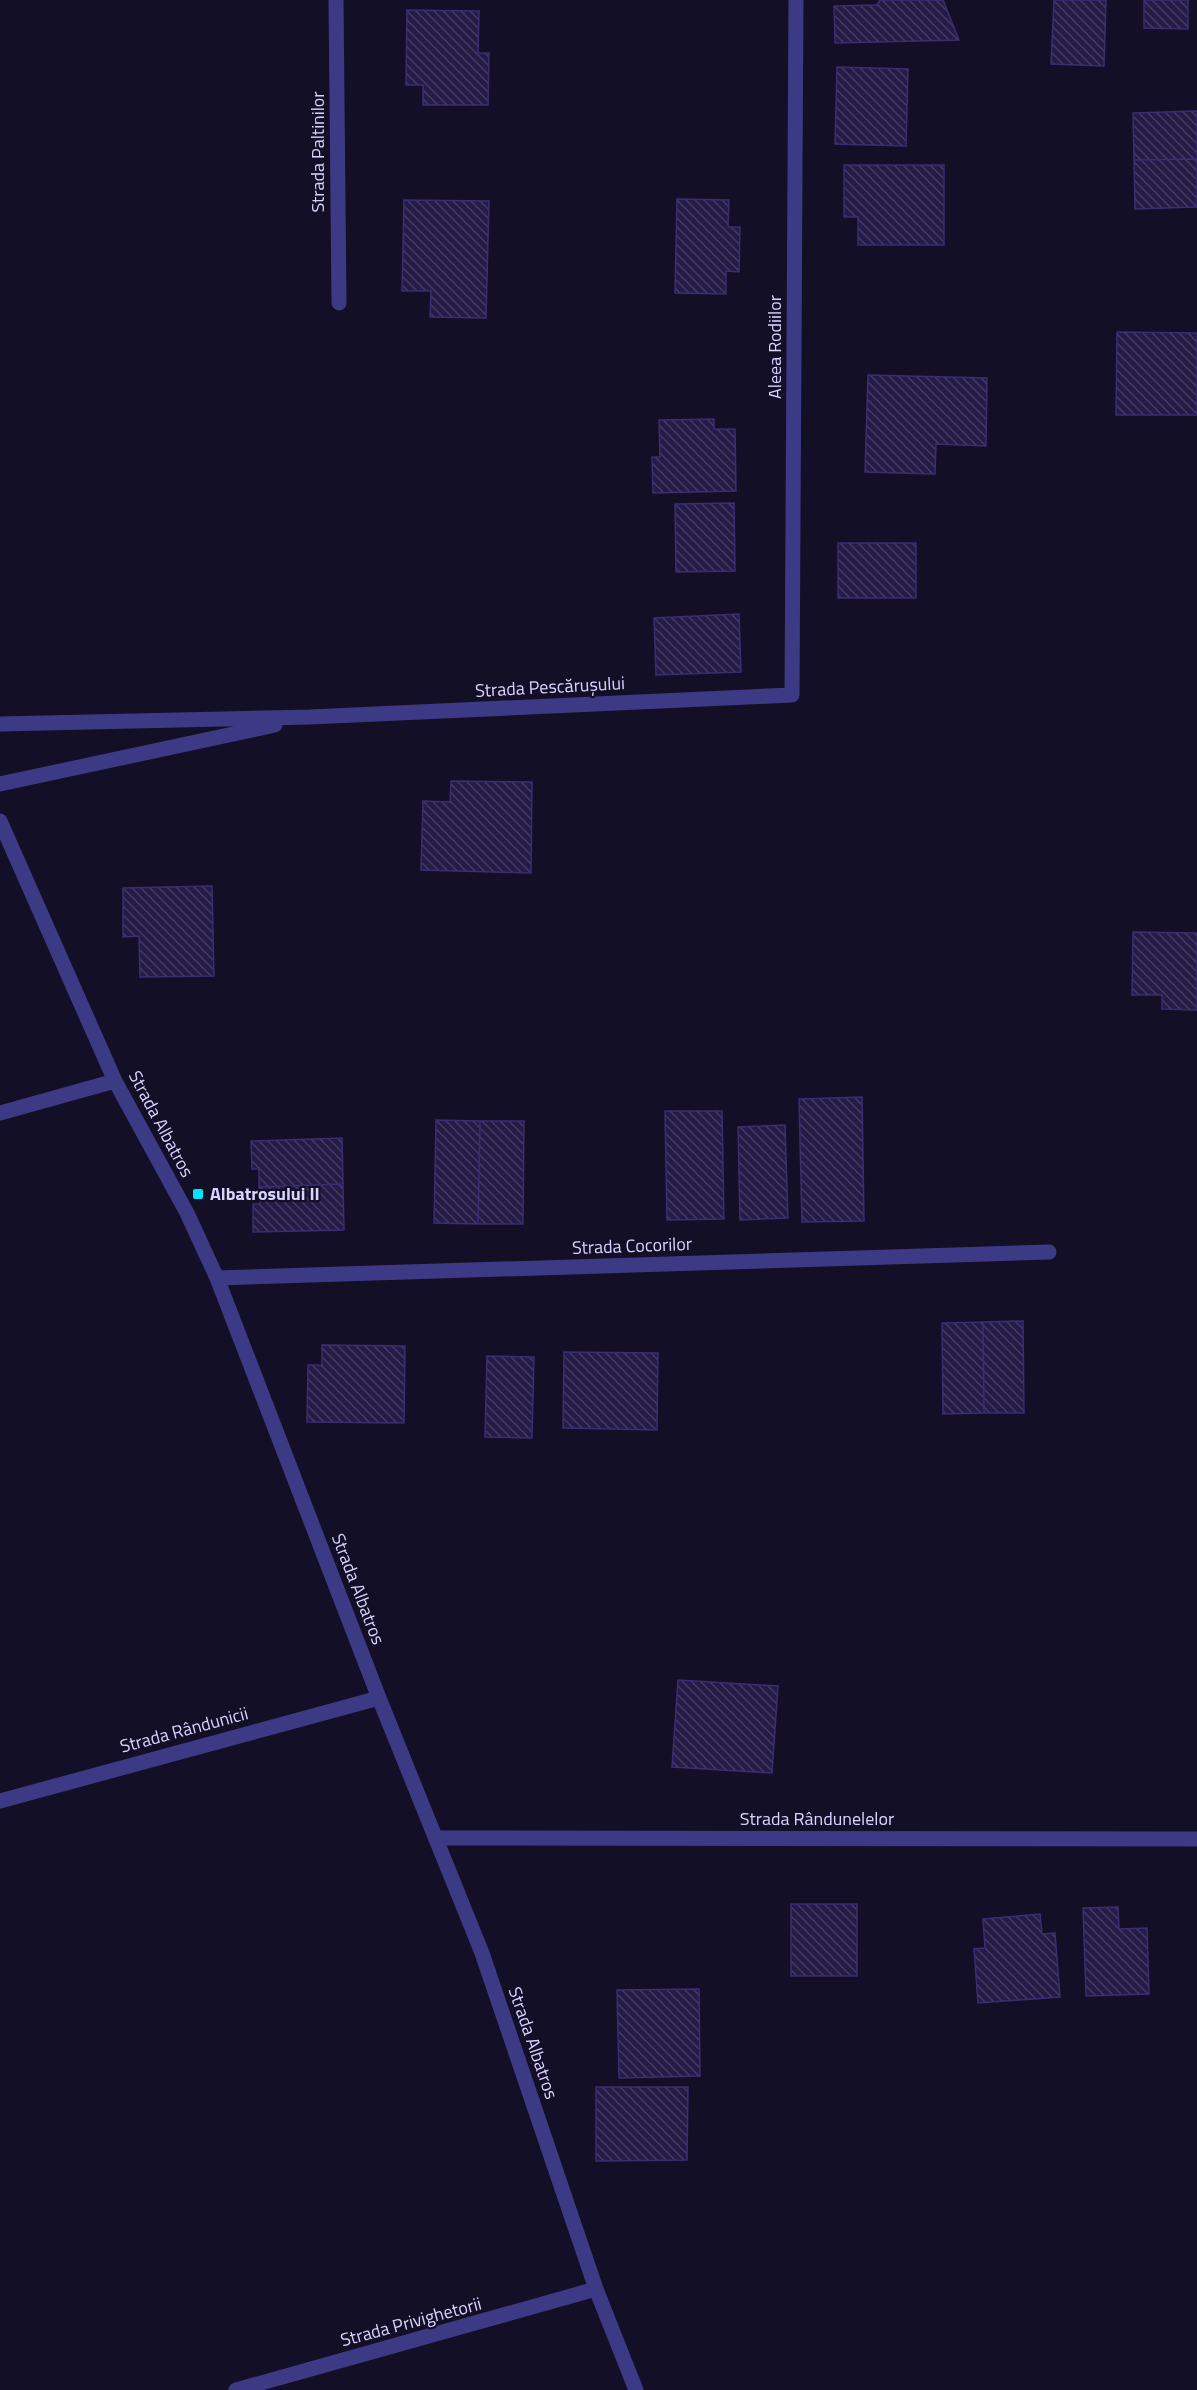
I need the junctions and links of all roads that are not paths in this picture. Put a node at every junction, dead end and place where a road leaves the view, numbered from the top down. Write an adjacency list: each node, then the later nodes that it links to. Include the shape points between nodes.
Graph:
1 (336, 0): 3 (street, Strada Paltinilor)
2 (796, 0): 4 (street, Aleea Rodiilor)
3 (339, 303)
4 (792, 695): 5 (street, Strada Pescărușului)
5 (310, 717): 6 (street, Strada Pescărușului); 7 (street, Strada Pescărușului)
6 (0, 724)
7 (0, 784)
8 (0, 821): 9 (street, Strada Albatros)
9 (116, 1081): 10 (street); 12 (street, Strada Albatros)
10 (0, 1113)
11 (1049, 1252): 12 (street, Strada Cocorilor)
12 (217, 1278): 13 (street, Strada Albatros)
13 (379, 1698): 14 (street, Strada Rândunicii); 15 (street, Strada Albatros)
14 (0, 1801)
15 (436, 1838): 16 (street, Strada Rândunelelor); 17 (street, Strada Albatros, via 482,1953)
16 (1197, 1839)
17 (596, 2289): 18 (street, Strada Privighetorii); 19 (street, Strada Albatros)
18 (236, 2390)
19 (636, 2390)

